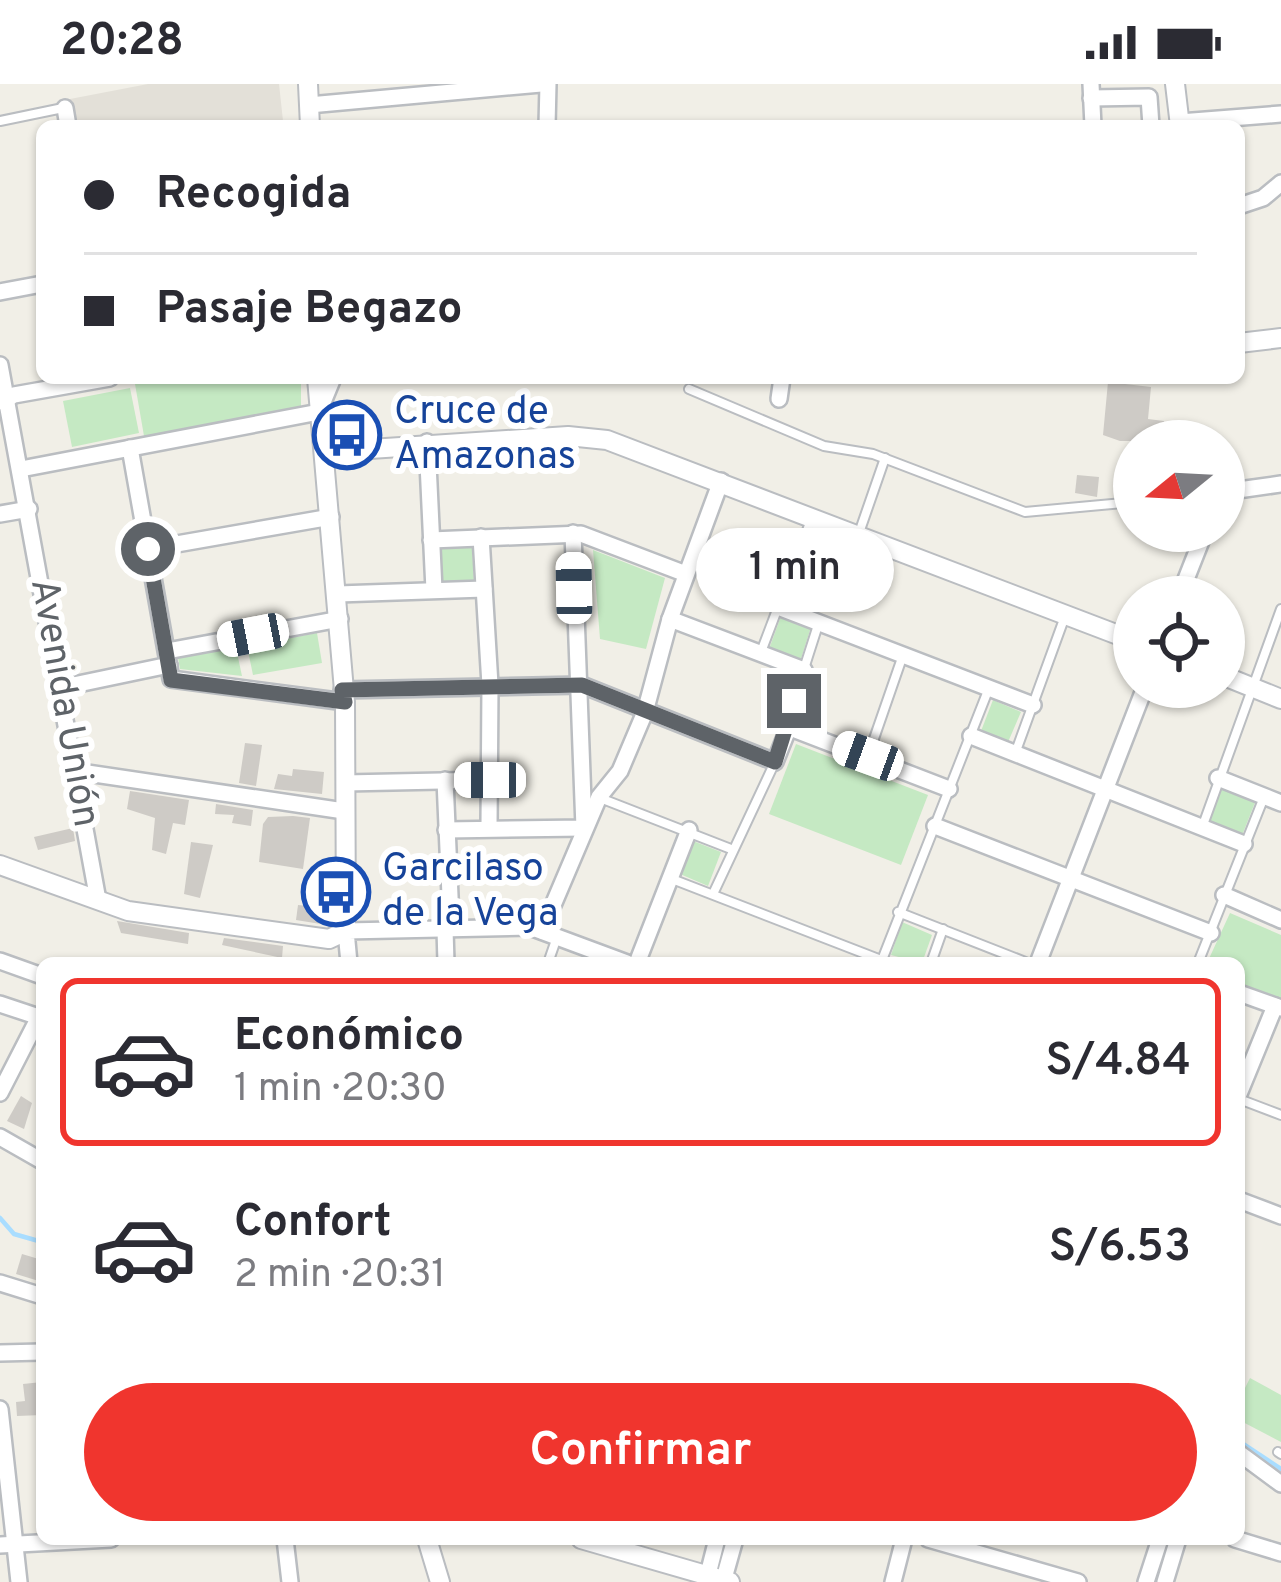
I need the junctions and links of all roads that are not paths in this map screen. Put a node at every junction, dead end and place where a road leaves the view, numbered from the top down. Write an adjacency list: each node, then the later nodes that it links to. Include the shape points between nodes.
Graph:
1 (308, 84): 5 (street)
2 (544, 84): 5 (street); 10 (street)
3 (1175, 84): 12 (street)
4 (1091, 91): 11 (street, via 1149,97)
5 (309, 105): 9 (street)
6 (65, 108): 8 (street); 14 (lane)
7 (1281, 114): 13 (street)
8 (67, 120)
9 (310, 120)
10 (547, 120)
11 (1151, 120)
12 (1180, 120)
13 (1220, 120)
14 (0, 121)
15 (1278, 191): 16 (street)
16 (1245, 204)
17 (36, 285): 18 (street)
18 (0, 292)
19 (1281, 338): 20 (street)
20 (1245, 342)
21 (0, 365): 28 (street, Avenida Unión)
22 (76, 384): 28 (street)
23 (318, 384): 29 (street)
24 (331, 384): 29 (street)
25 (781, 384): 27 (street)
26 (689, 389): 33 (lane, via 824,446)
27 (779, 399)
28 (4, 402): 34 (street, Avenida Unión)
29 (320, 412): 31 (street); 32 (street)
30 (427, 442): 32 (street); 35 (street, via 591,438); 46 (street)
31 (130, 448): 34 (street); 47 (street)
32 (325, 452): 42 (street)
33 (885, 458): 38 (lane, via 1025,512); 44 (lane)
34 (21, 469): 39 (street, Avenida Unión)
35 (721, 481): 41 (street); 48 (street)
36 (1281, 484): 37 (street)
37 (1245, 489)
38 (1113, 504)
39 (29, 509): 40 (street); 66 (street, Avenida Unión)
40 (0, 514)
41 (813, 516): 44 (street); 52 (lane)
42 (331, 517): 47 (street); 51 (street)
43 (573, 533): 45 (street); 48 (street); 64 (street)
44 (859, 533): 54 (street)
45 (482, 537): 46 (street); 49 (street)
46 (431, 540): 50 (street)
47 (148, 549): 61 (street)
48 (686, 574): 56 (street)
49 (484, 589): 50 (street); 65 (street)
50 (434, 590): 51 (street)
51 (338, 594): 55 (street)
52 (778, 607): 57 (street); 59 (lane)
53 (1281, 609): 68 (lane)
54 (1066, 614): 58 (street); 71 (lane)
55 (340, 619): 61 (street); 69 (street)
56 (670, 619): 59 (street); 73 (street)
57 (819, 622): 60 (street); 62 (lane)
58 (1113, 633)
59 (760, 653): 62 (street)
60 (904, 654): 67 (street); 77 (lane)
61 (168, 658): 66 (street); 69 (street, via 171,680)
62 (804, 670): 74 (lane)
63 (1245, 684): 68 (street)
64 (582, 685): 65 (street); 73 (street); 92 (street)
65 (490, 686): 69 (street); 81 (street)
66 (59, 688): 79 (street, Avenida Unión)
67 (989, 688): 71 (street); 75 (lane)
68 (1255, 688): 70 (street); 80 (lane)
69 (344, 696): 83 (street)
70 (1281, 699)
71 (1033, 705): 76 (lane)
72 (1137, 708): 84 (street)
73 (645, 712): 78 (street); 86 (street, via 620,771)
74 (787, 727): 77 (street); 78 (street)
75 (971, 736): 76 (street); 85 (lane)
76 (1015, 753): 84 (street)
77 (868, 756): 85 (street)
78 (775, 762): 96 (lane)
79 (74, 771): 88 (street); 102 (street, Avenida Unión)
80 (1218, 778): 87 (street); 91 (lane)
81 (490, 780): 82 (street); 90 (street)
82 (445, 781): 83 (street); 93 (street)
83 (345, 783): 88 (street)
84 (1107, 789): 91 (street); 98 (street)
85 (949, 790): 89 (lane)
86 (598, 797): 92 (street); 94 (lane)
87 (1273, 800): 95 (lane)
88 (344, 812): 107 (street)
89 (935, 826): 98 (street); 103 (lane)
90 (489, 827): 92 (street); 93 (street)
91 (1202, 827): 95 (street)
92 (584, 828): 109 (street)
93 (446, 830): 105 (street)
94 (689, 830): 96 (lane); 99 (street)
95 (1244, 844): 101 (lane)
96 (731, 849): 100 (lane)
97 (0, 865): 102 (street)
98 (1072, 877): 108 (street); 119 (street)
99 (670, 879): 100 (lane); 114 (street)
100 (713, 894): 115 (lane)
101 (1224, 896): 104 (street); 108 (lane)
102 (98, 900): 107 (street, via 329,939)
103 (898, 912): 106 (lane); 116 (lane)
104 (1281, 920)
105 (445, 929): 107 (street); 109 (street); 111 (street)
106 (943, 929): 117 (lane); 118 (lane)
107 (346, 931): 110 (street)
108 (1210, 933): 120 (lane)
109 (550, 934): 112 (lane); 113 (street)
110 (348, 957)
111 (446, 957)
112 (548, 957)
113 (611, 957)
114 (640, 957)
115 (873, 957)
116 (887, 957)
117 (933, 957)
118 (1013, 957)
119 (1040, 957)
120 (1200, 957)
121 (0, 961): 122 (street)
122 (36, 974)
123 (1245, 995): 125 (street)
124 (0, 1004): 126 (street)
125 (1278, 1007): 128 (street)
126 (36, 1016)
127 (36, 1025): 129 (street)
128 (1245, 1082)
129 (0, 1093)
130 (1245, 1099): 131 (lane)
131 (1281, 1115)
132 (0, 1137): 133 (street)
133 (36, 1158)
134 (1245, 1202): 135 (street)
135 (1281, 1216)
136 (0, 1283): 137 (street)
137 (36, 1294)
138 (36, 1352): 139 (street)
139 (0, 1353)
140 (0, 1409): 144 (street)
141 (1245, 1458): 142 (street)
142 (1281, 1484)
143 (1245, 1542): 154 (street)
144 (7, 1545): 156 (street)
145 (286, 1545): 157 (street)
146 (429, 1545): 158 (street)
147 (601, 1545): 155 (street)
148 (717, 1545): 155 (street)
149 (733, 1545): 155 (street)
150 (902, 1545): 159 (street)
151 (949, 1545): 160 (street)
152 (1158, 1545): 161 (street)
153 (1176, 1545): 162 (street)
154 (1281, 1553)
155 (718, 1580)
156 (19, 1582)
157 (290, 1582)
158 (440, 1582)
159 (893, 1582)
160 (1078, 1582)
161 (1146, 1582)
162 (1165, 1582)

